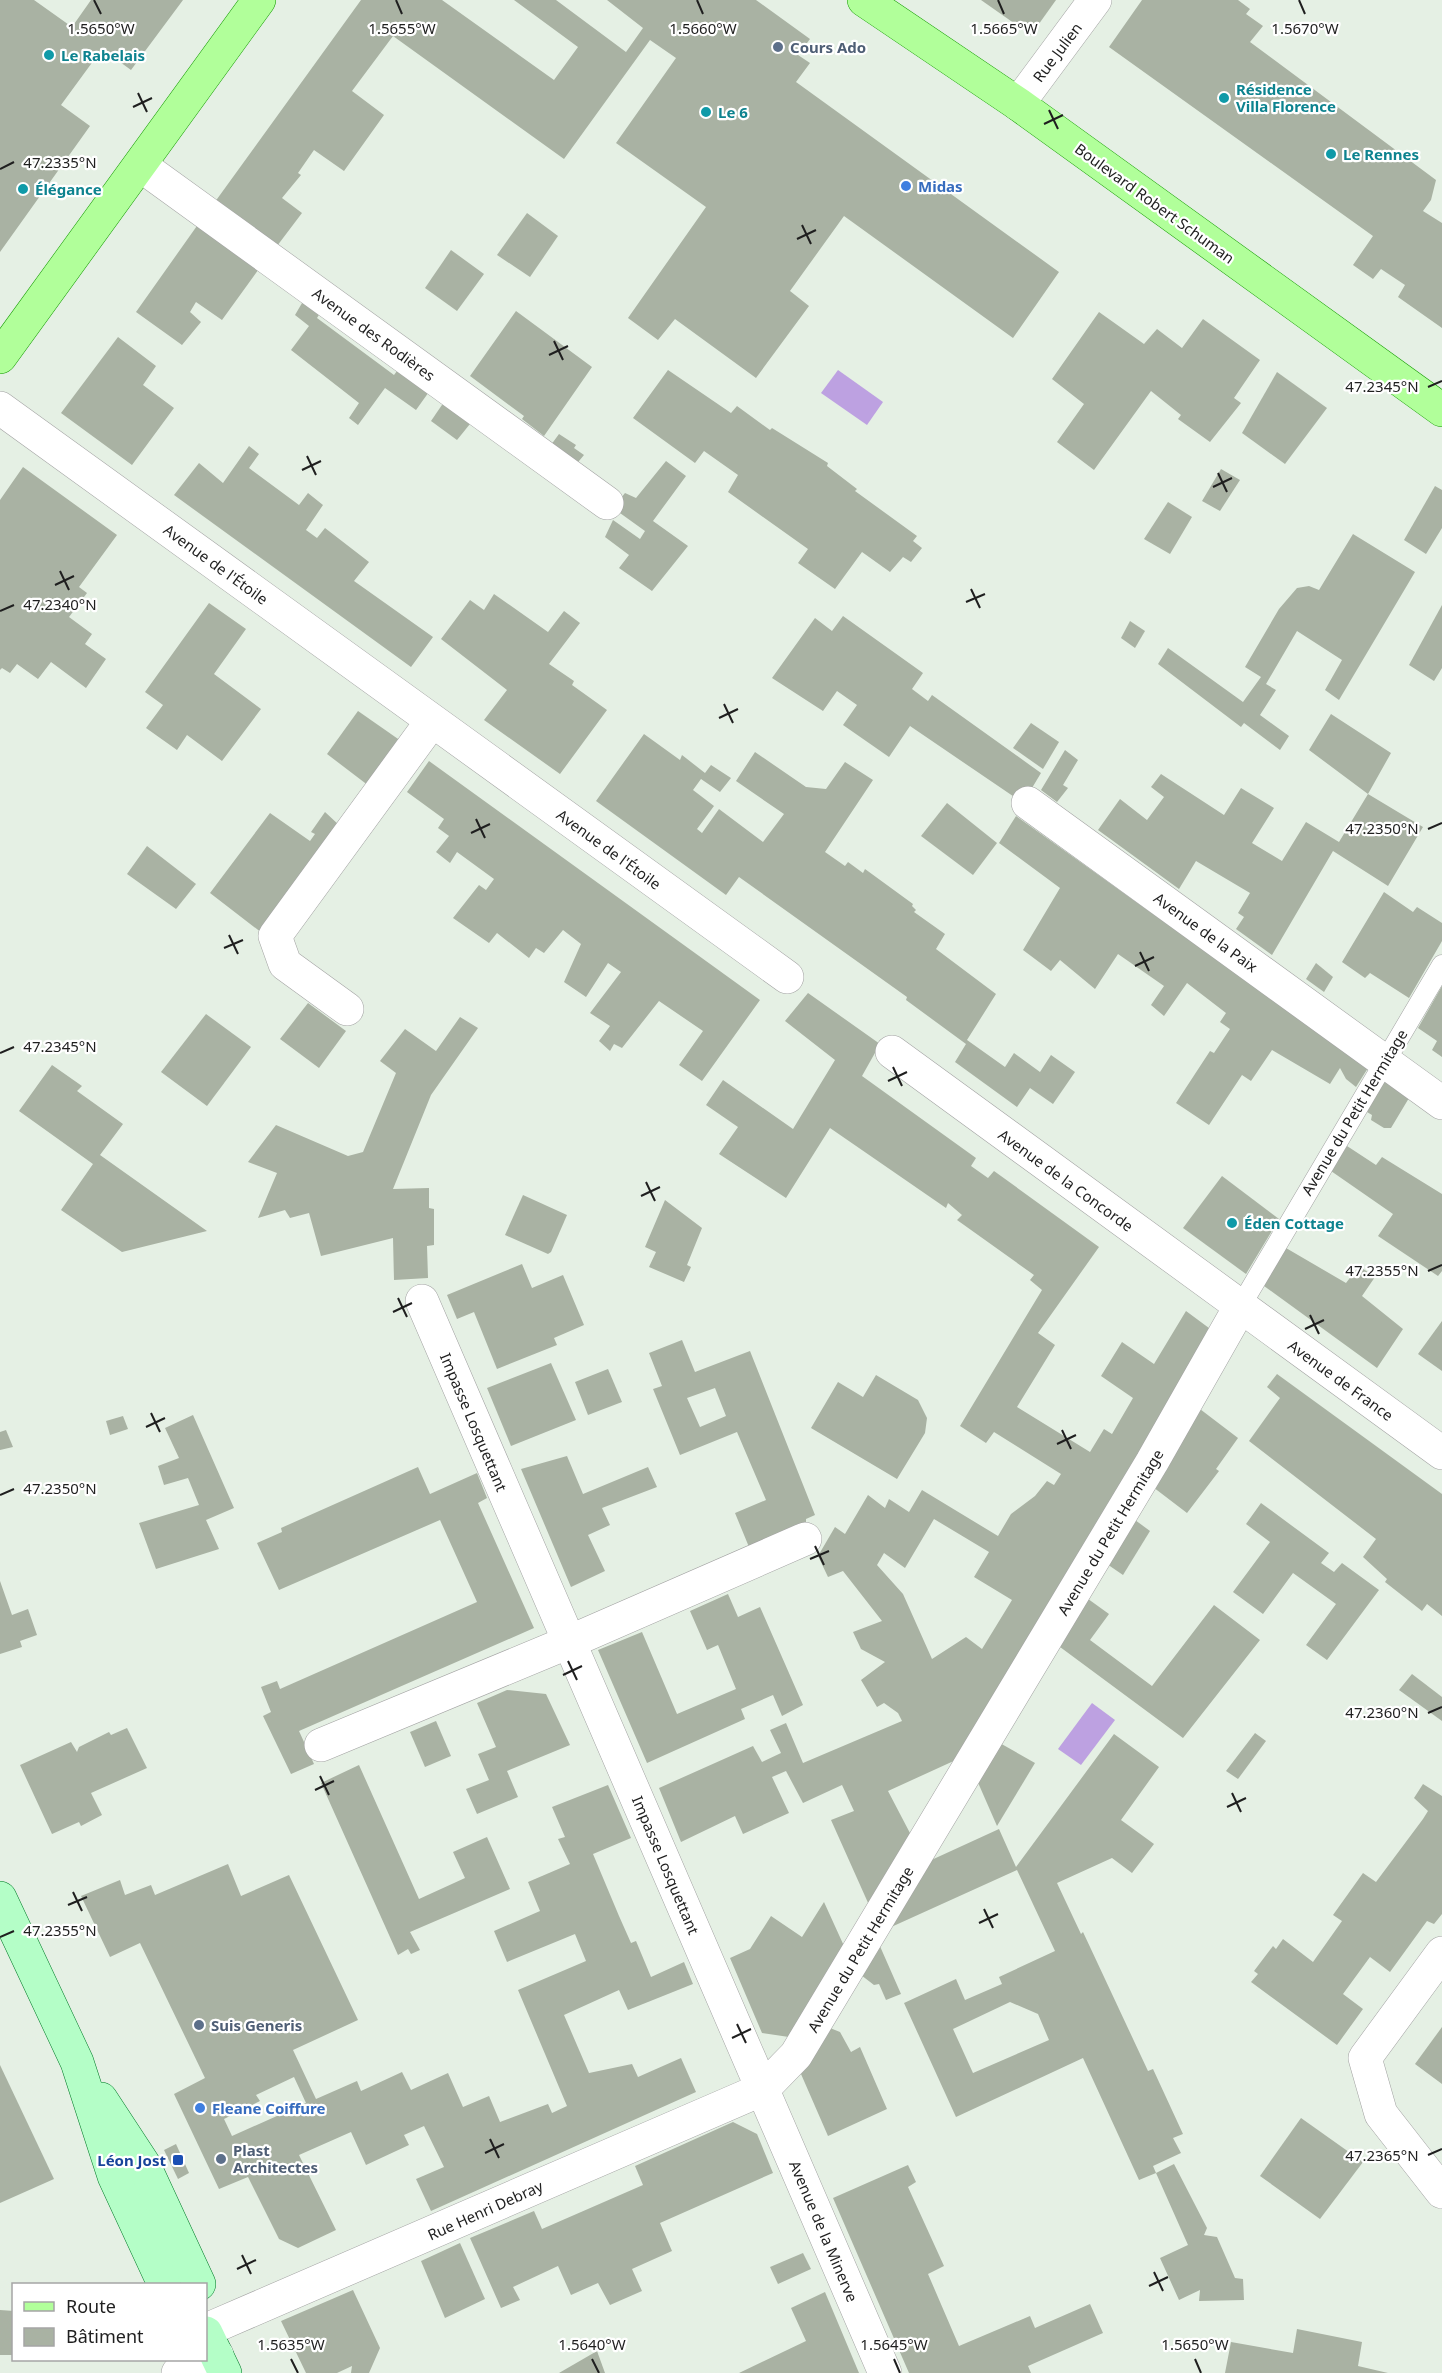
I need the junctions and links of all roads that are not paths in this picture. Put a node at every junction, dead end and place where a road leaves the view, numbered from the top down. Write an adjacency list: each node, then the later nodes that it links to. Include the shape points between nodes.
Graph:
1 (259, 0): 5 (main road)
2 (864, 0): 4 (main road, Boulevard Robert Schuman)
3 (1095, 0): 4 (street, Rue Julien)
4 (1018, 104): 8 (main road, Boulevard Robert Schuman)
5 (140, 165): 6 (main road); 9 (street, Avenue des Rodières)
6 (0, 357)
7 (0, 408): 10 (street, Avenue de l'Étoile)
8 (1442, 410)
9 (607, 503)
10 (432, 721): 13 (street, Avenue de l'Étoile); 14 (street, via 275,936 285,964)
11 (1028, 803): 16 (street, Avenue de la Paix)
12 (1442, 965): 16 (lane, Avenue du Petit Hermitage)
13 (787, 977)
14 (347, 1009)
15 (892, 1052): 19 (street, Avenue de la Concorde)
16 (1384, 1060): 17 (street, Avenue de la Paix); 19 (lane, Avenue du Petit Hermitage)
17 (1442, 1102)
18 (422, 1301): 22 (street, Impasse Losquettant)
19 (1240, 1307): 20 (street, Avenue de France); 27 (street, Avenue du Petit Hermitage, via 1152,1462 796,2055)
20 (1442, 1453)
21 (805, 1539): 22 (street)
22 (569, 1642): 23 (street); 27 (street, Impasse Losquettant)
23 (321, 1745)
24 (0, 1898): 26 (main road)
25 (1442, 1953): 28 (street, via 1365,2058 1381,2114)
26 (77, 2062): 29 (main road, via 114,2176); 30 (main road, via 143,2163)
27 (763, 2089): 31 (street, Rue Henri Debray); 34 (street, Avenue de la Minerve)
28 (1442, 2192)
29 (164, 2283)
30 (199, 2283)
31 (213, 2348)
32 (195, 2361): 33 (street, Rue Henri Debray)
33 (178, 2373)
34 (885, 2373)

